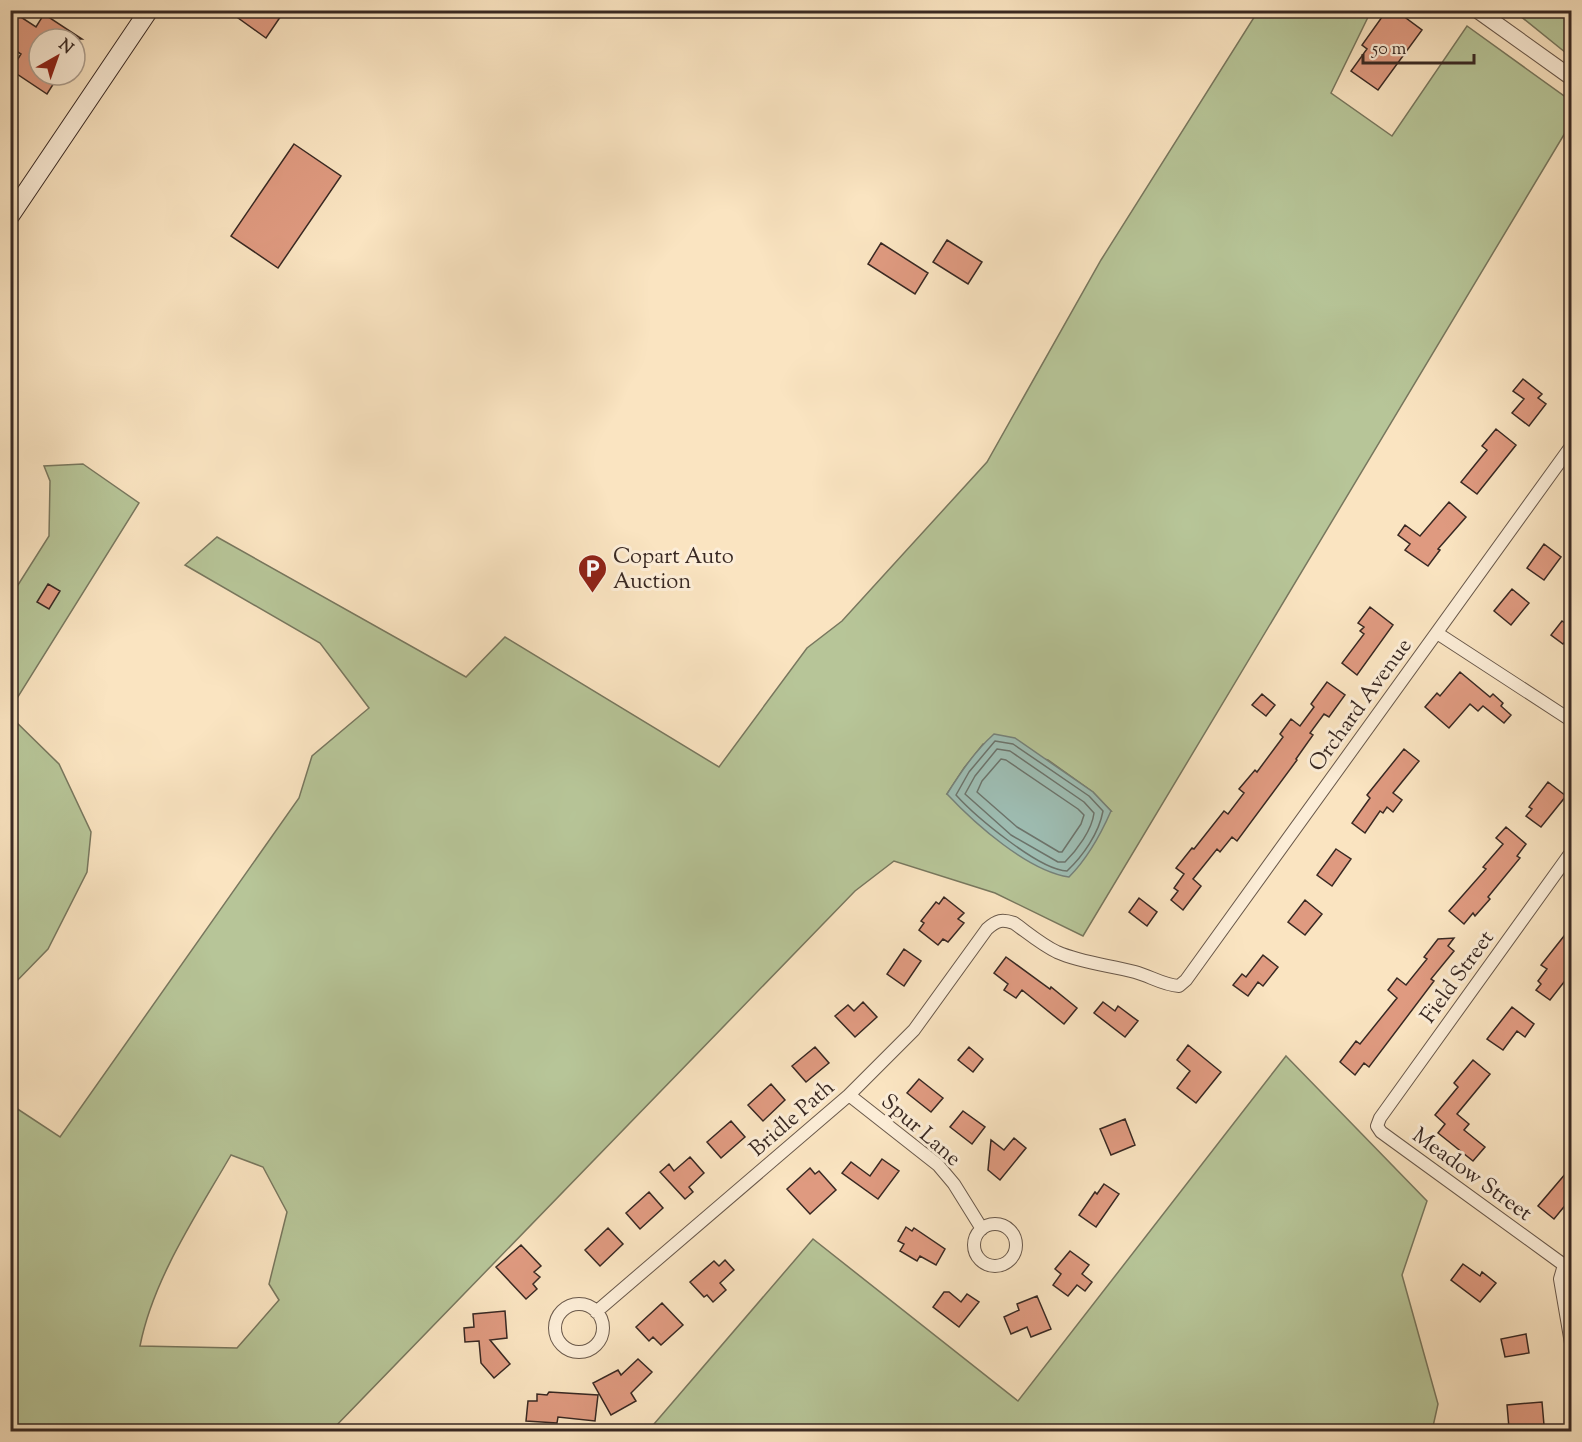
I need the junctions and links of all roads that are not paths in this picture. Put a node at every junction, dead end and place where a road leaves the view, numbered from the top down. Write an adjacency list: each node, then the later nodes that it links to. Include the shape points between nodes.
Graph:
1 (149, 10): 4 (main road)
2 (1477, 10): 3 (street)
3 (1572, 78)
4 (10, 216)
5 (1572, 445): 6 (street, Orchard Avenue)
6 (1437, 633): 7 (street); 9 (street, Orchard Avenue, via 1179,986 1056,952 1014,923 1000,920)
7 (1572, 721)
8 (1572, 852): 11 (street, Field Street)
9 (987, 929): 10 (street, Bridle Path, via 914,1030)
10 (849, 1095): 12 (street, Spur Lane, via 938,1165); 15 (street, Bridle Path)
11 (1377, 1126): 14 (street, Meadow Street, via 1380,1132)
12 (982, 1229)
13 (1572, 1254): 14 (street)
14 (1564, 1264): 16 (street, via 1560,1279)
15 (596, 1312)
16 (1572, 1349)

